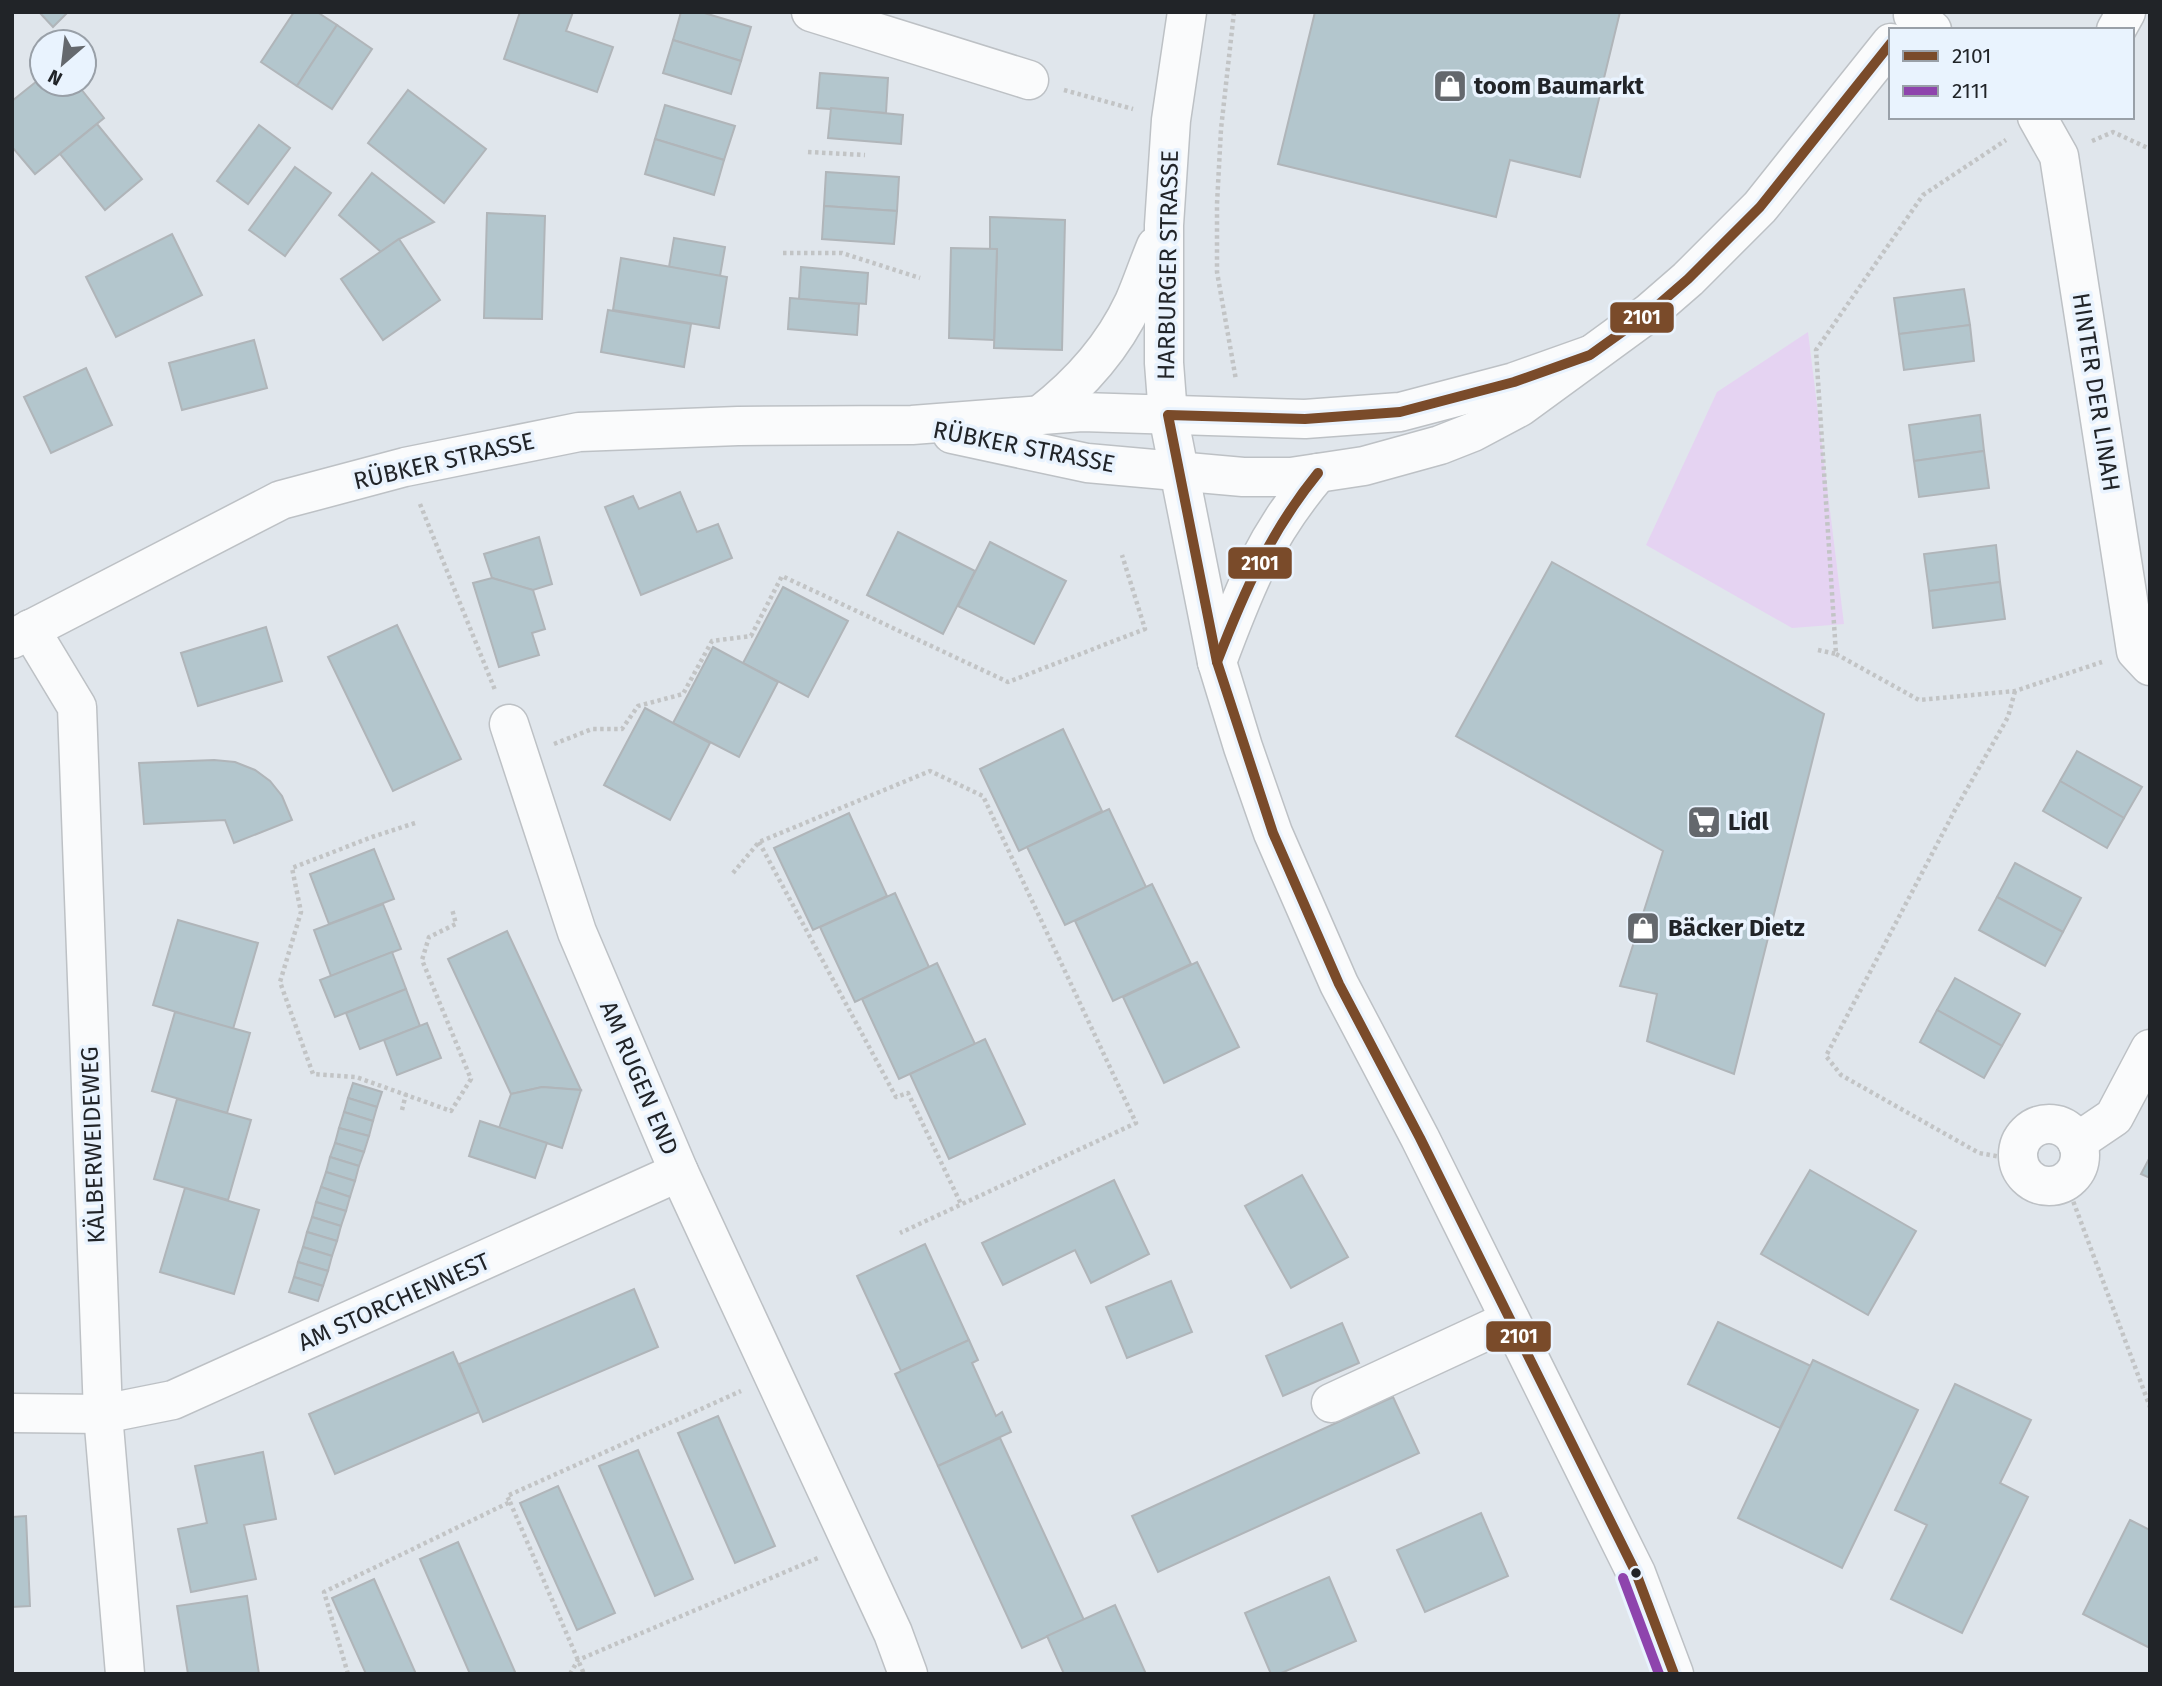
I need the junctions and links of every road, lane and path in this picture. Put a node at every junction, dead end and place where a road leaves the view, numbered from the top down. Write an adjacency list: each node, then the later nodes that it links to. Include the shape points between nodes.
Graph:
1 (811, 12): 7 (street)
2 (1187, 12): 10 (street, HARBURGER STRASSE)
3 (1234, 12): 21 (path, via 1221,141 1217,272)
4 (2126, 12): 5 (street)
5 (2117, 28)
6 (1889, 52): 18 (street, RÜBKER STRASSE, via 1760,207 1688,279)
7 (1028, 80): 10 (path)
8 (2037, 119): 29 (path, via 1923,195 1816,351)
9 (2039, 119): 14 (street, HINTER DER LINAH)
10 (1171, 120): 15 (street, HARBURGER STRASSE)
11 (2150, 149): 14 (path, via 2113,132)
12 (808, 152): 13 (path)
13 (865, 155)
14 (2059, 156): 30 (street, HINTER DER LINAH)
15 (1164, 225): 19 (street, via 1133,304 1115,335 1069,393); 20 (street, HARBURGER STRASSE)
16 (783, 253): 17 (path, via 842,253)
17 (920, 278)
18 (1590, 355): 21 (street, RÜBKER STRASSE, via 1514,382 1400,412 1305,419); 25 (street, RÜBKER STRASSE, via 1520,407 1473,432 1364,466)
19 (1041, 415): 20 (street, RÜBKER STRASSE); 22 (street, RÜBKER STRASSE)
20 (1168, 415): 21 (street, RÜBKER STRASSE); 24 (street, HARBURGER STRASSE)
21 (1241, 417)
22 (912, 425): 23 (street, RÜBKER STRASSE, via 579,432); 24 (street, RÜBKER STRASSE, via 1087,463)
23 (405, 467): 27 (street, RÜBKER STRASSE, via 281,500); 33 (path)
24 (1178, 471): 25 (street, RÜBKER STRASSE, via 1244,477); 31 (street, HARBURGER STRASSE)
25 (1318, 473): 31 (street, via 1262,551)
26 (1122, 555): 33 (path, via 1145,629 1008,682 782,576 751,636 712,641 683,694 638,706 622,729)
27 (21, 634): 52 (street, KÄLBERWEIDEWEG, via 77,707)
28 (1818, 650): 29 (path)
29 (1836, 654): 32 (path, via 1919,700)
30 (2143, 658): 32 (path)
31 (1217, 662): 47 (street, HARBURGER STRASSE, via 1273,833 1339,984)
32 (2015, 691): 42 (path, via 2008,717 1826,1055 1841,1075 1979,1153)
33 (515, 741): 43 (street, AM RUGEN END, via 577,932)
34 (415, 823): 39 (path, via 292,867 301,912 280,982 313,1074 356,1077)
35 (760, 842): 36 (path); 45 (path, via 896,1097 908,1093); 45 (path, via 930,771 984,796 1136,1123)
36 (733, 873)
37 (452, 909): 39 (path, via 456,924 429,937 422,960 471,1079 451,1111)
38 (2150, 1049): 41 (street, via 2113,1117)
39 (406, 1094): 40 (path)
40 (402, 1110)
41 (2077, 1142): 42 (street, via 2062,1126 2036,1127 2018,1147); 44 (street, via 2080,1163)
42 (2018, 1160): 44 (street, via 2033,1182 2044,1186)
43 (678, 1172): 48 (street, AM RUGEN END); 52 (street, AM STORCHENNEST, via 173,1400)
44 (2066, 1182): 50 (path)
45 (961, 1204): 46 (path)
46 (900, 1233)
47 (1510, 1320): 49 (street); 61 (street, HARBURGER STRASSE, via 1636,1573)
48 (774, 1376): 53 (path, via 508,1496); 54 (street, AM RUGEN END)
49 (1331, 1402)
50 (2150, 1406)
51 (12, 1413): 52 (street, AM STORCHENNEST)
52 (103, 1414): 56 (street, KÄLBERWEIDEWEG)
53 (510, 1502): 55 (path); 57 (path, via 324,1592)
54 (851, 1544): 55 (path); 60 (street, AM RUGEN END)
55 (578, 1660): 58 (path); 59 (path)
56 (125, 1674)
57 (348, 1674)
58 (570, 1674)
59 (584, 1674)
60 (908, 1674)
61 (1674, 1674)

